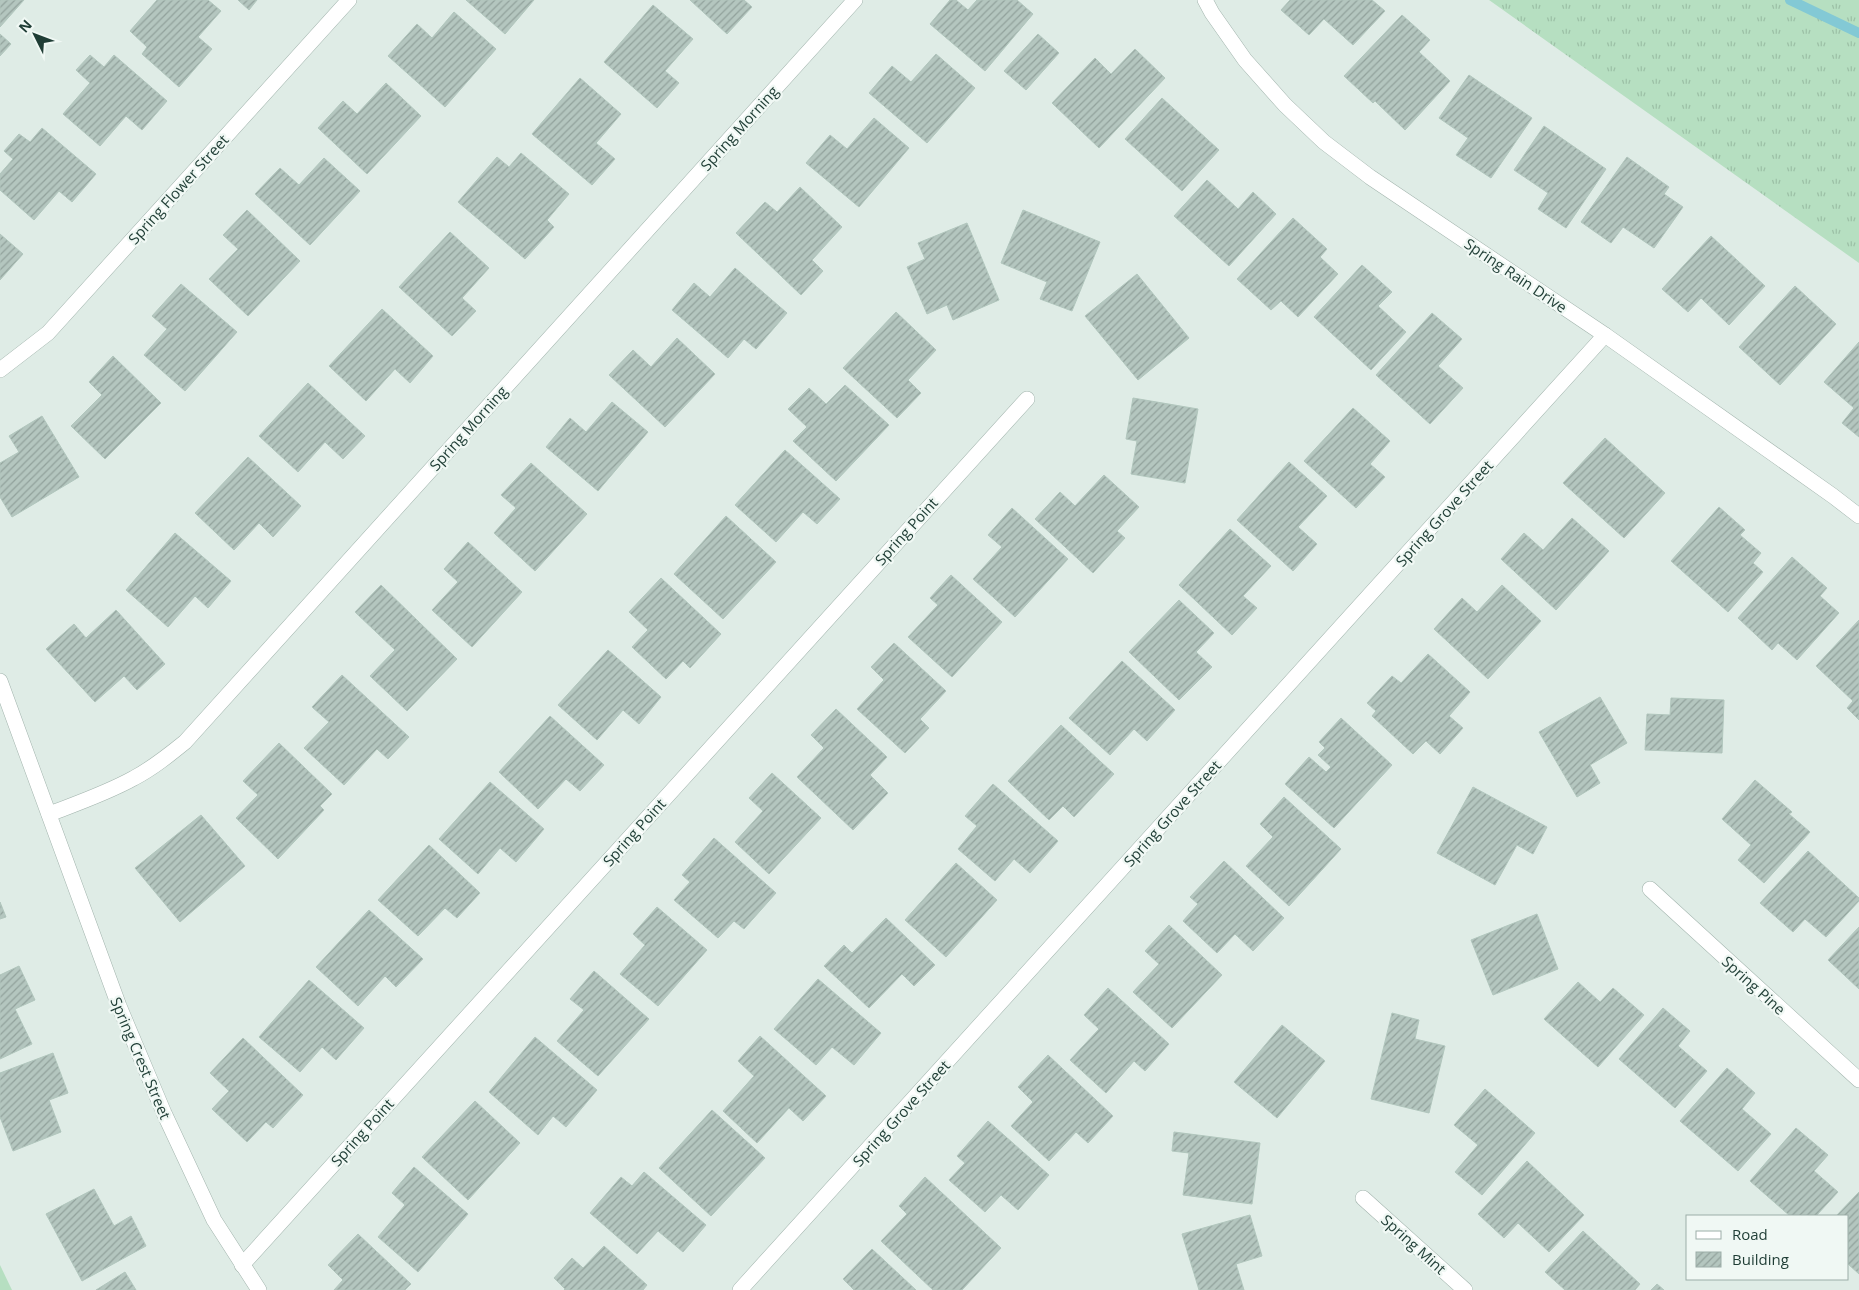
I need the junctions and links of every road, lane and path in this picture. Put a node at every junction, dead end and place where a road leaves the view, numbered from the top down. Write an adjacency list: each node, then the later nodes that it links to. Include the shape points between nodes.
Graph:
1 (348, 0): 5 (street, Spring Flower Street, via 48,333)
2 (855, 0): 9 (street, Spring Morning, via 185,742 136,777)
3 (1205, 0): 4 (street, Spring Rain Drive, via 1245,60 1324,142 1370,177)
4 (1605, 335): 7 (street, Spring Rain Drive); 15 (street, Spring Grove Street)
5 (0, 370)
6 (1027, 398): 13 (street, Spring Point)
7 (1859, 516)
8 (0, 681): 9 (street, Spring Crest Street)
9 (49, 814): 13 (street, Spring Crest Street, via 119,1006 164,1113 214,1220)
10 (1650, 889): 11 (street, Spring Pine)
11 (1859, 1080)
12 (1363, 1198): 16 (street, Spring Mint)
13 (242, 1265): 14 (street, Spring Crest Street)
14 (259, 1290)
15 (740, 1290)
16 (1465, 1290)

